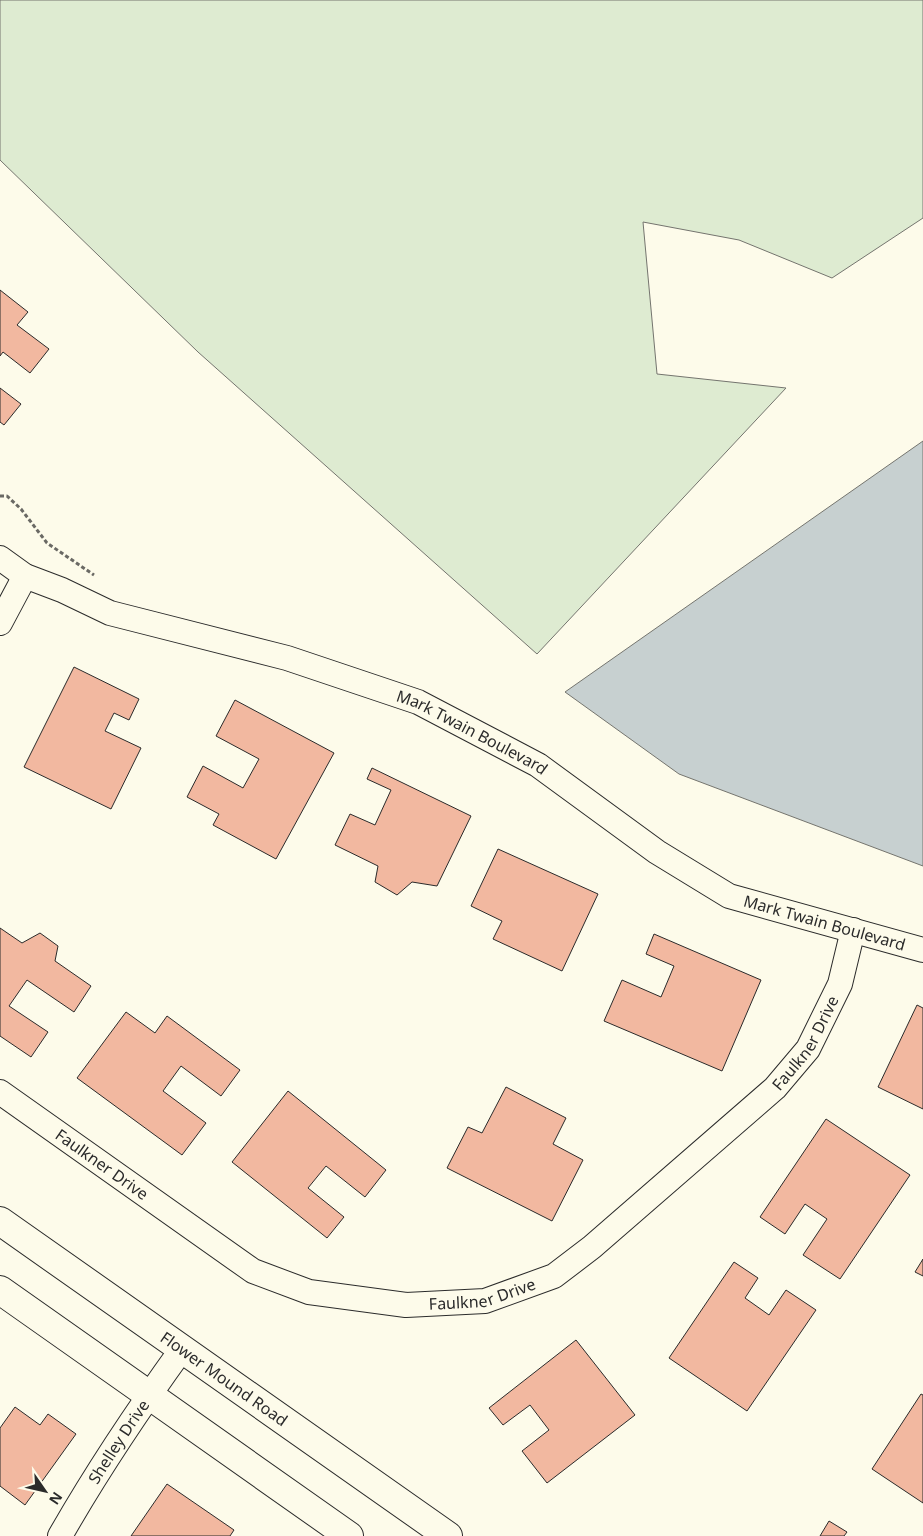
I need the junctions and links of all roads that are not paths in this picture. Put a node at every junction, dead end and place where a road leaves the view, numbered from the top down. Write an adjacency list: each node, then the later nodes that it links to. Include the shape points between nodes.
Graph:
1 (0, 558): 2 (street, Mark Twain Boulevard)
2 (25, 576): 3 (street); 4 (street, Mark Twain Boulevard, via 110,613 287,658 418,702 538,765 657,852 729,896)
3 (0, 623)
4 (853, 930): 5 (street, Mark Twain Boulevard); 6 (street, Faulkner Drive, via 840,984 812,1041 775,1088 592,1247 554,1276 485,1301 406,1306 309,1292 253,1271)
5 (923, 950)
6 (0, 1092)
7 (0, 1221): 9 (main road, Flower Mound Road)
8 (0, 1290): 10 (main road)
9 (182, 1349): 10 (street, Shelley Drive); 13 (main road, Flower Mound Road)
10 (149, 1395): 11 (street, Shelley Drive); 12 (main road)
11 (60, 1536)
12 (349, 1536)
13 (448, 1536)

